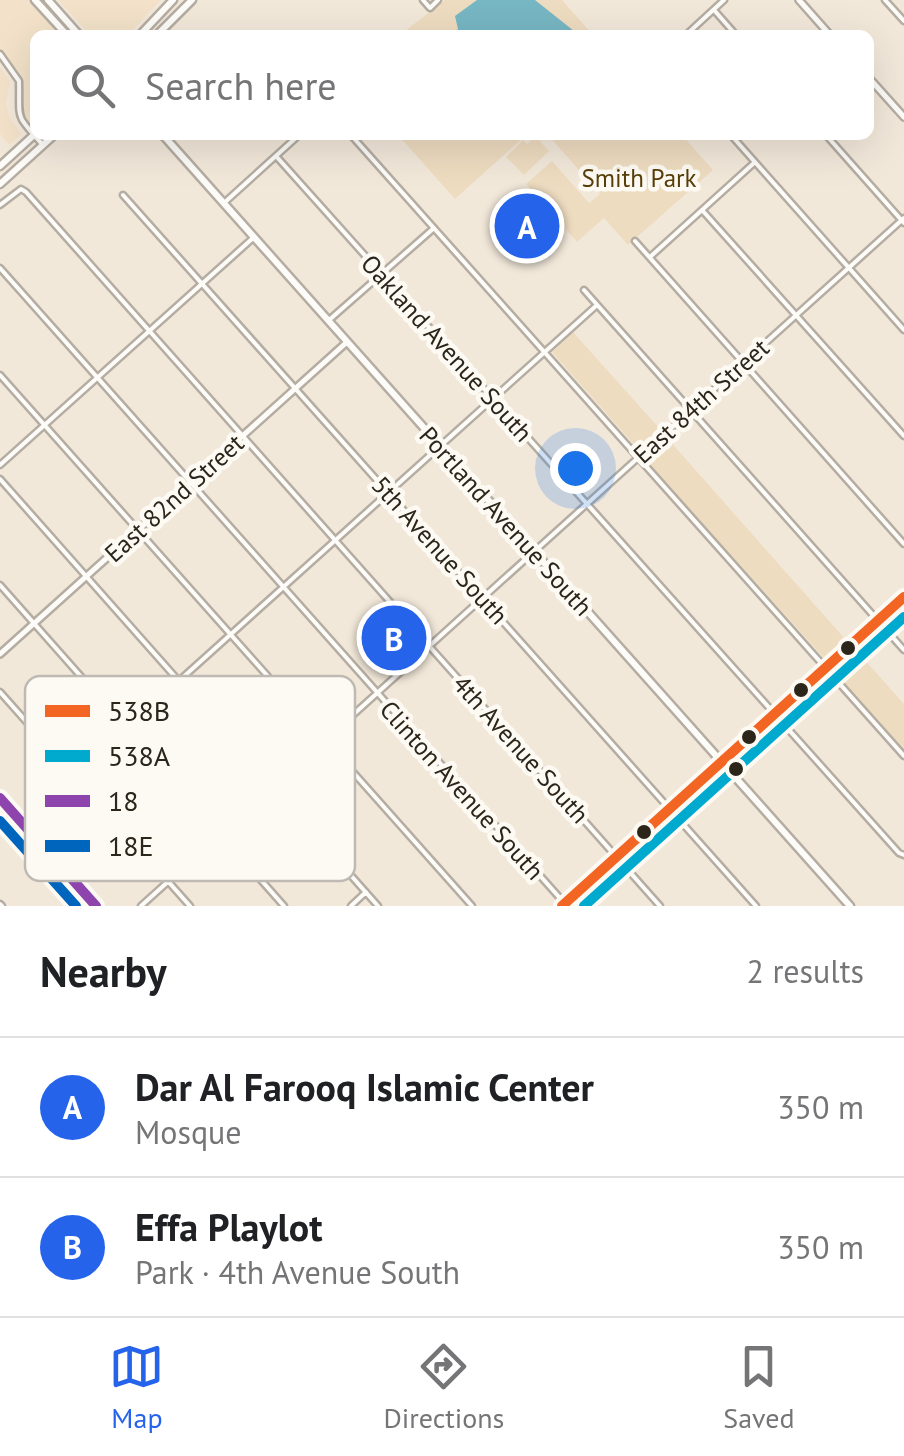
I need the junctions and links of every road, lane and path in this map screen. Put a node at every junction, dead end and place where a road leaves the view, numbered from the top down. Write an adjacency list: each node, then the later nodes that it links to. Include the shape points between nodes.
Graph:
1 (34, 0): 12 (main road)
2 (48, 0): 13 (main road)
3 (172, 0): 14 (main road)
4 (192, 0): 15 (main road)
5 (423, 0): 6 (street, via 430,8)
6 (438, 0)
7 (724, 0): 10 (street)
8 (799, 0): 18 (street)
9 (885, 0): 11 (street)
10 (714, 10): 16 (street); 17 (street)
11 (904, 21)
12 (62, 30)
13 (75, 30)
14 (145, 30)
15 (163, 30)
16 (692, 30)
17 (732, 30)
18 (826, 30)
19 (0, 54): 22 (street, via 16,74 17,110)
20 (874, 84): 21 (street)
21 (904, 117)
22 (30, 128)
23 (30, 139): 33 (main road)
24 (39, 140): 31 (street)
25 (48, 140): 31 (main road)
26 (167, 140): 39 (main road, Portland Avenue South)
27 (294, 140): 32 (street)
28 (355, 140): 43 (street)
29 (735, 140): 34 (street)
30 (831, 140): 42 (street)
31 (43, 145): 36 (main road)
32 (276, 156): 39 (street); 49 (street, Oakland Avenue South)
33 (9, 158): 35 (main road); 36 (main road)
34 (755, 162): 41 (street); 48 (street)
35 (0, 166)
36 (18, 168): 37 (main road)
37 (2, 179)
38 (123, 195): 50 (street, 5th Avenue South)
39 (224, 203): 44 (main road, Portland Avenue South)
40 (0, 205): 56 (street, 4th Avenue South, via 21,189)
41 (702, 210): 46 (street); 53 (street)
42 (903, 220): 48 (street, East 84th Street)
43 (434, 228): 49 (street); 58 (street)
44 (254, 238): 50 (street); 54 (main road, Portland Avenue South)
45 (635, 240): 46 (street)
46 (650, 257): 59 (street)
47 (0, 268): 61 (street, Clinton Avenue South)
48 (849, 268): 53 (street, East 84th Street); 55 (street)
49 (382, 274): 54 (street); 63 (street, Oakland Avenue South)
50 (202, 284): 56 (street); 62 (street, 5th Avenue South)
51 (584, 290): 52 (street)
52 (598, 305): 58 (street); 64 (street)
53 (796, 316): 59 (street, East 84th Street); 67 (street)
54 (328, 321): 57 (main road, Portland Avenue South)
55 (904, 330)
56 (150, 331): 61 (street); 66 (street, 4th Avenue South)
57 (347, 342): 62 (street, East 82nd Street); 68 (main road, Portland Avenue South)
58 (545, 352): 63 (street); 69 (street)
59 (744, 363): 64 (street, East 84th Street); 77 (street)
60 (0, 375): 65 (street)
61 (97, 378): 65 (street); 72 (street, Clinton Avenue South)
62 (296, 388): 66 (street, East 82nd Street); 73 (street, 5th Avenue South)
63 (492, 400): 68 (street); 74 (street, Oakland Avenue South)
64 (691, 410): 69 (street, East 84th Street); 84 (street)
65 (45, 425): 70 (street); 75 (street)
66 (243, 436): 72 (street, East 82nd Street); 76 (street, 4th Avenue South)
67 (904, 436)
68 (440, 447): 73 (street); 78 (main road, Portland Avenue South)
69 (638, 458): 74 (street, East 84th Street); 90 (street)
70 (0, 466)
71 (0, 480): 79 (street)
72 (190, 484): 75 (street, East 82nd Street); 81 (street, Clinton Avenue South)
73 (388, 493): 76 (street); 83 (street, 5th Avenue South)
74 (586, 505): 78 (street, East 84th Street); 98 (street, Oakland Avenue South)
75 (138, 530): 79 (street, East 82nd Street); 86 (street)
76 (336, 540): 81 (street); 87 (street, 4th Avenue South)
77 (904, 544)
78 (534, 552): 83 (street, East 84th Street); 101 (main road, Portland Avenue South)
79 (86, 577): 85 (street, East 82nd Street); 92 (street)
80 (0, 585): 85 (street)
81 (282, 589): 86 (street); 96 (street, Clinton Avenue South)
82 (904, 597): 84 (street)
83 (482, 598): 87 (street, East 84th Street); 104 (street, 5th Avenue South)
84 (878, 621): 88 (street); 90 (street)
85 (34, 624): 89 (street, East 82nd Street); 91 (street)
86 (231, 634): 93 (street); 94 (street)
87 (430, 646): 96 (street, East 84th Street); 111 (street, 4th Avenue South)
88 (904, 650)
89 (0, 654)
90 (826, 668): 98 (street); 100 (street)
91 (80, 676)
92 (175, 676)
93 (185, 676)
94 (268, 676)
95 (0, 692): 99 (street)
96 (376, 694): 97 (street, East 84th Street); 117 (street, Clinton Avenue South)
97 (355, 713)
98 (774, 715): 101 (street); 110 (street, Oakland Avenue South)
99 (25, 720)
100 (904, 756)
101 (721, 763): 104 (street); 127 (main road, Portland Avenue South)
102 (355, 774): 124 (street)
103 (0, 798): 105 (main road)
104 (669, 810): 111 (street); 126 (street, 5th Avenue South)
105 (12, 811): 107 (street); 108 (main road)
106 (25, 819): 108 (street)
107 (0, 822)
108 (22, 822): 109 (main road)
109 (25, 825)
110 (901, 854)
111 (616, 857): 117 (street); 125 (street, 4th Avenue South)
112 (355, 880): 116 (street)
113 (74, 881): 118 (main road)
114 (262, 881): 121 (street)
115 (168, 882): 119 (street, East 84th Street); 120 (street)
116 (366, 892): 122 (street); 123 (street)
117 (565, 905)
118 (96, 906)
119 (141, 906)
120 (190, 906)
121 (284, 906)
122 (351, 906)
123 (378, 906)
124 (472, 906)
125 (660, 906)
126 (756, 906)
127 (850, 906)

